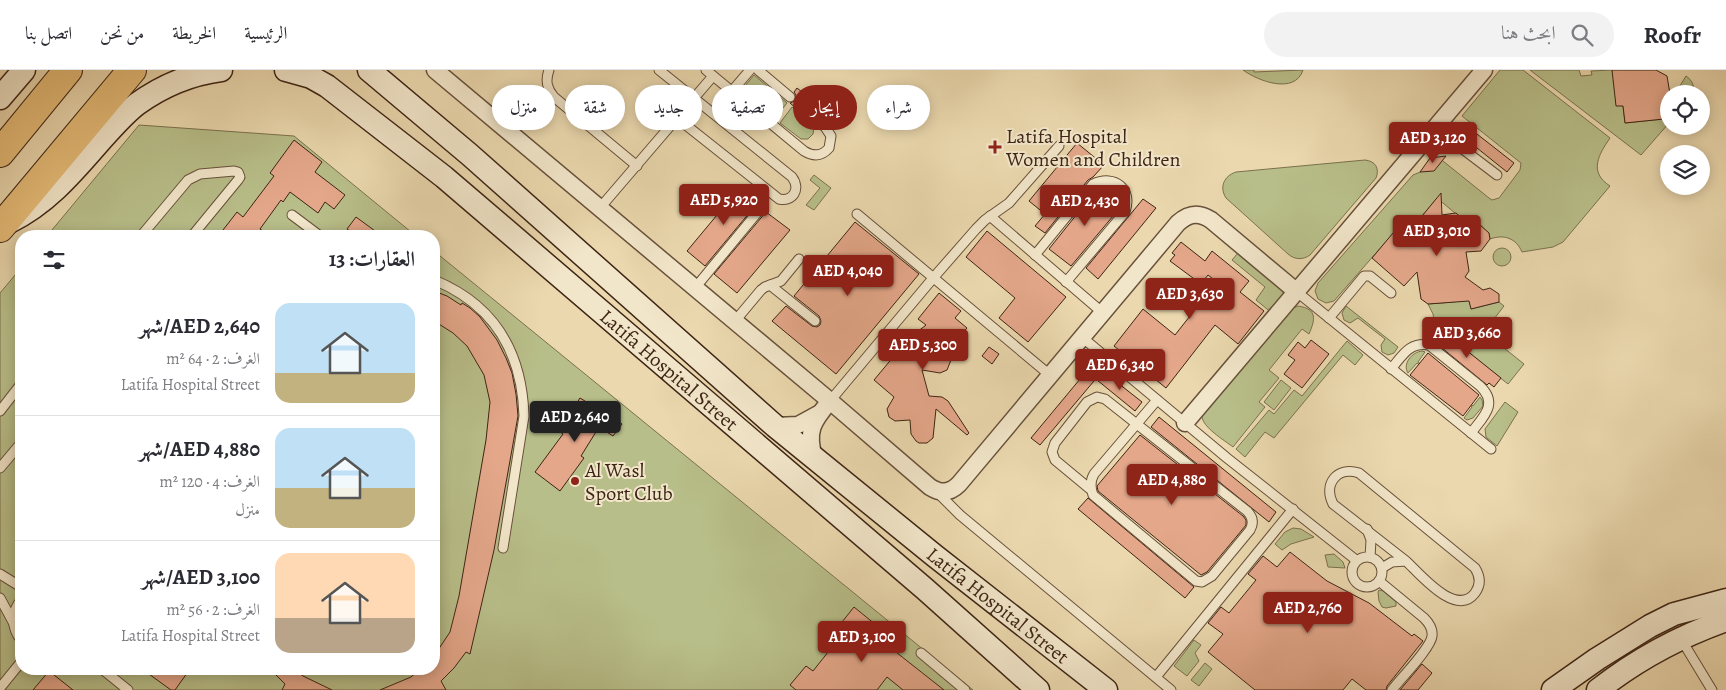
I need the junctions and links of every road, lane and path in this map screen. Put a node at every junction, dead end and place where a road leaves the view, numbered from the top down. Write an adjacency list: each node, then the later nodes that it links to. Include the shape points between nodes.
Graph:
1 (68, 70): 27 (highway)
2 (132, 70): 37 (highway)
3 (221, 70): 37 (main road, via 185,78 136,105 61,186 43,202)
4 (286, 70): 31 (main road, Latifa Hospital Street, via 311,77 327,86)
5 (369, 70): 28 (main road, Latifa Hospital Street)
6 (435, 70): 33 (street)
7 (549, 70): 29 (lane, via 546,85 554,97)
8 (659, 70): 14 (lane)
9 (750, 70): 17 (lane)
10 (758, 70): 18 (lane)
11 (1484, 70): 21 (street)
12 (15, 72): 19 (main road)
13 (709, 72): 15 (lane); 16 (lane)
14 (677, 85)
15 (702, 85)
16 (725, 85)
17 (737, 85)
18 (790, 97)
19 (0, 98)
20 (702, 105): 23 (lane, via 792,177 796,182 795,194 779,199)
21 (1436, 128): 30 (lane); 48 (street)
22 (667, 130): 29 (lane)
23 (692, 130)
24 (779, 130): 25 (lane, via 815,156 829,148 831,136)
25 (827, 130)
26 (1059, 146): 36 (lane, via 1009,203)
27 (0, 153)
28 (470, 155): 31 (main road, via 460,151 449,155 443,163); 63 (main road, Latifa Hospital Street)
29 (637, 166): 33 (lane)
30 (1497, 175)
31 (444, 177): 93 (main road, Latifa Hospital Street, via 932,595)
32 (761, 208): 47 (lane)
33 (599, 209): 47 (street)
34 (857, 214): 43 (lane)
35 (292, 215): 40 (lane)
36 (990, 216): 41 (lane); 43 (lane)
37 (1, 227)
38 (146, 230): 39 (lane, via 188,180 200,174 238,172 240,178)
39 (197, 230)
40 (312, 230)
41 (1035, 255): 44 (lane); 44 (lane, via 1094,184 1107,180 1120,185 1127,198 1125,212)
42 (799, 259): 46 (lane, via 781,281)
43 (934, 277): 56 (lane); 59 (lane)
44 (1066, 282): 50 (lane)
45 (440, 283): 73 (lane, via 472,302 487,316 501,332 519,372 524,416)
46 (770, 285): 52 (lane, via 761,290); 53 (lane)
47 (695, 288): 52 (street)
48 (1297, 292): 50 (street, via 1211,220 1196,214 1178,223); 51 (lane); 61 (street)
49 (1391, 293): 51 (lane, via 1370,276 1364,276)
50 (1103, 313): 54 (street)
51 (1328, 318): 55 (lane)
52 (735, 321): 59 (street)
53 (815, 321)
54 (1083, 338): 56 (street); 58 (lane)
55 (1392, 369): 64 (lane); 64 (lane, via 1413,346 1429,345 1480,386 1486,391 1489,405)
56 (1051, 376): 70 (street, via 954,489)
57 (15, 392): 60 (lane)
58 (1157, 400): 61 (lane); 62 (lane)
59 (825, 407): 63 (street, via 798,425); 67 (street, via 811,430); 70 (street)
60 (0, 411)
61 (1186, 423): 71 (lane)
62 (1137, 425): 69 (lane, via 1094,474); 69 (lane, via 1105,399 1094,398 1087,402 1055,444 1052,452 1055,460); 69 (lane, via 1250,514 1250,530 1212,576 1202,582 1196,581 1097,500)
63 (775, 426): 67 (main road, Latifa Hospital Street)
64 (1471, 433): 65 (lane)
65 (1491, 449)
66 (15, 450): 68 (lane)
67 (814, 458): 96 (main road, Latifa Hospital Street)
68 (0, 468)
69 (1090, 489)
70 (936, 491): 91 (lane, via 960,515)
71 (1292, 510): 75 (lane); 91 (lane)
72 (1367, 529): 74 (lane, via 1371,540); 76 (lane); 76 (lane, via 1338,508 1330,498 1331,484 1339,474 1359,473 1413,516 1475,568 1479,586 1472,596 1454,601)
73 (503, 548)
74 (1370, 556): 75 (lane); 77 (lane)
75 (1356, 560): 79 (lane, via 1351,573 1355,582 1367,587)
76 (1406, 561): 77 (lane, via 1392,562)
77 (1382, 568): 79 (lane)
78 (0, 574): 80 (lane)
79 (1379, 581): 98 (lane, via 1429,623 1432,635 1428,647)
80 (15, 584)
81 (0, 598): 85 (lane)
82 (1726, 600): 99 (main road, via 1674,614 1650,626)
83 (15, 616): 85 (lane)
84 (1726, 620): 87 (main road)
85 (14, 624): 86 (lane)
86 (15, 631)
87 (1681, 639): 100 (main road); 101 (lane)
88 (921, 652): 95 (lane)
89 (15, 669): 92 (lane)
90 (109, 675): 94 (lane)
91 (1156, 677): 97 (lane)
92 (1, 686)
93 (1035, 689)
94 (128, 690)
95 (965, 690)
96 (1106, 690)
97 (1171, 690)
98 (1392, 690)
99 (1553, 690)
100 (1598, 690)
101 (1712, 690)

